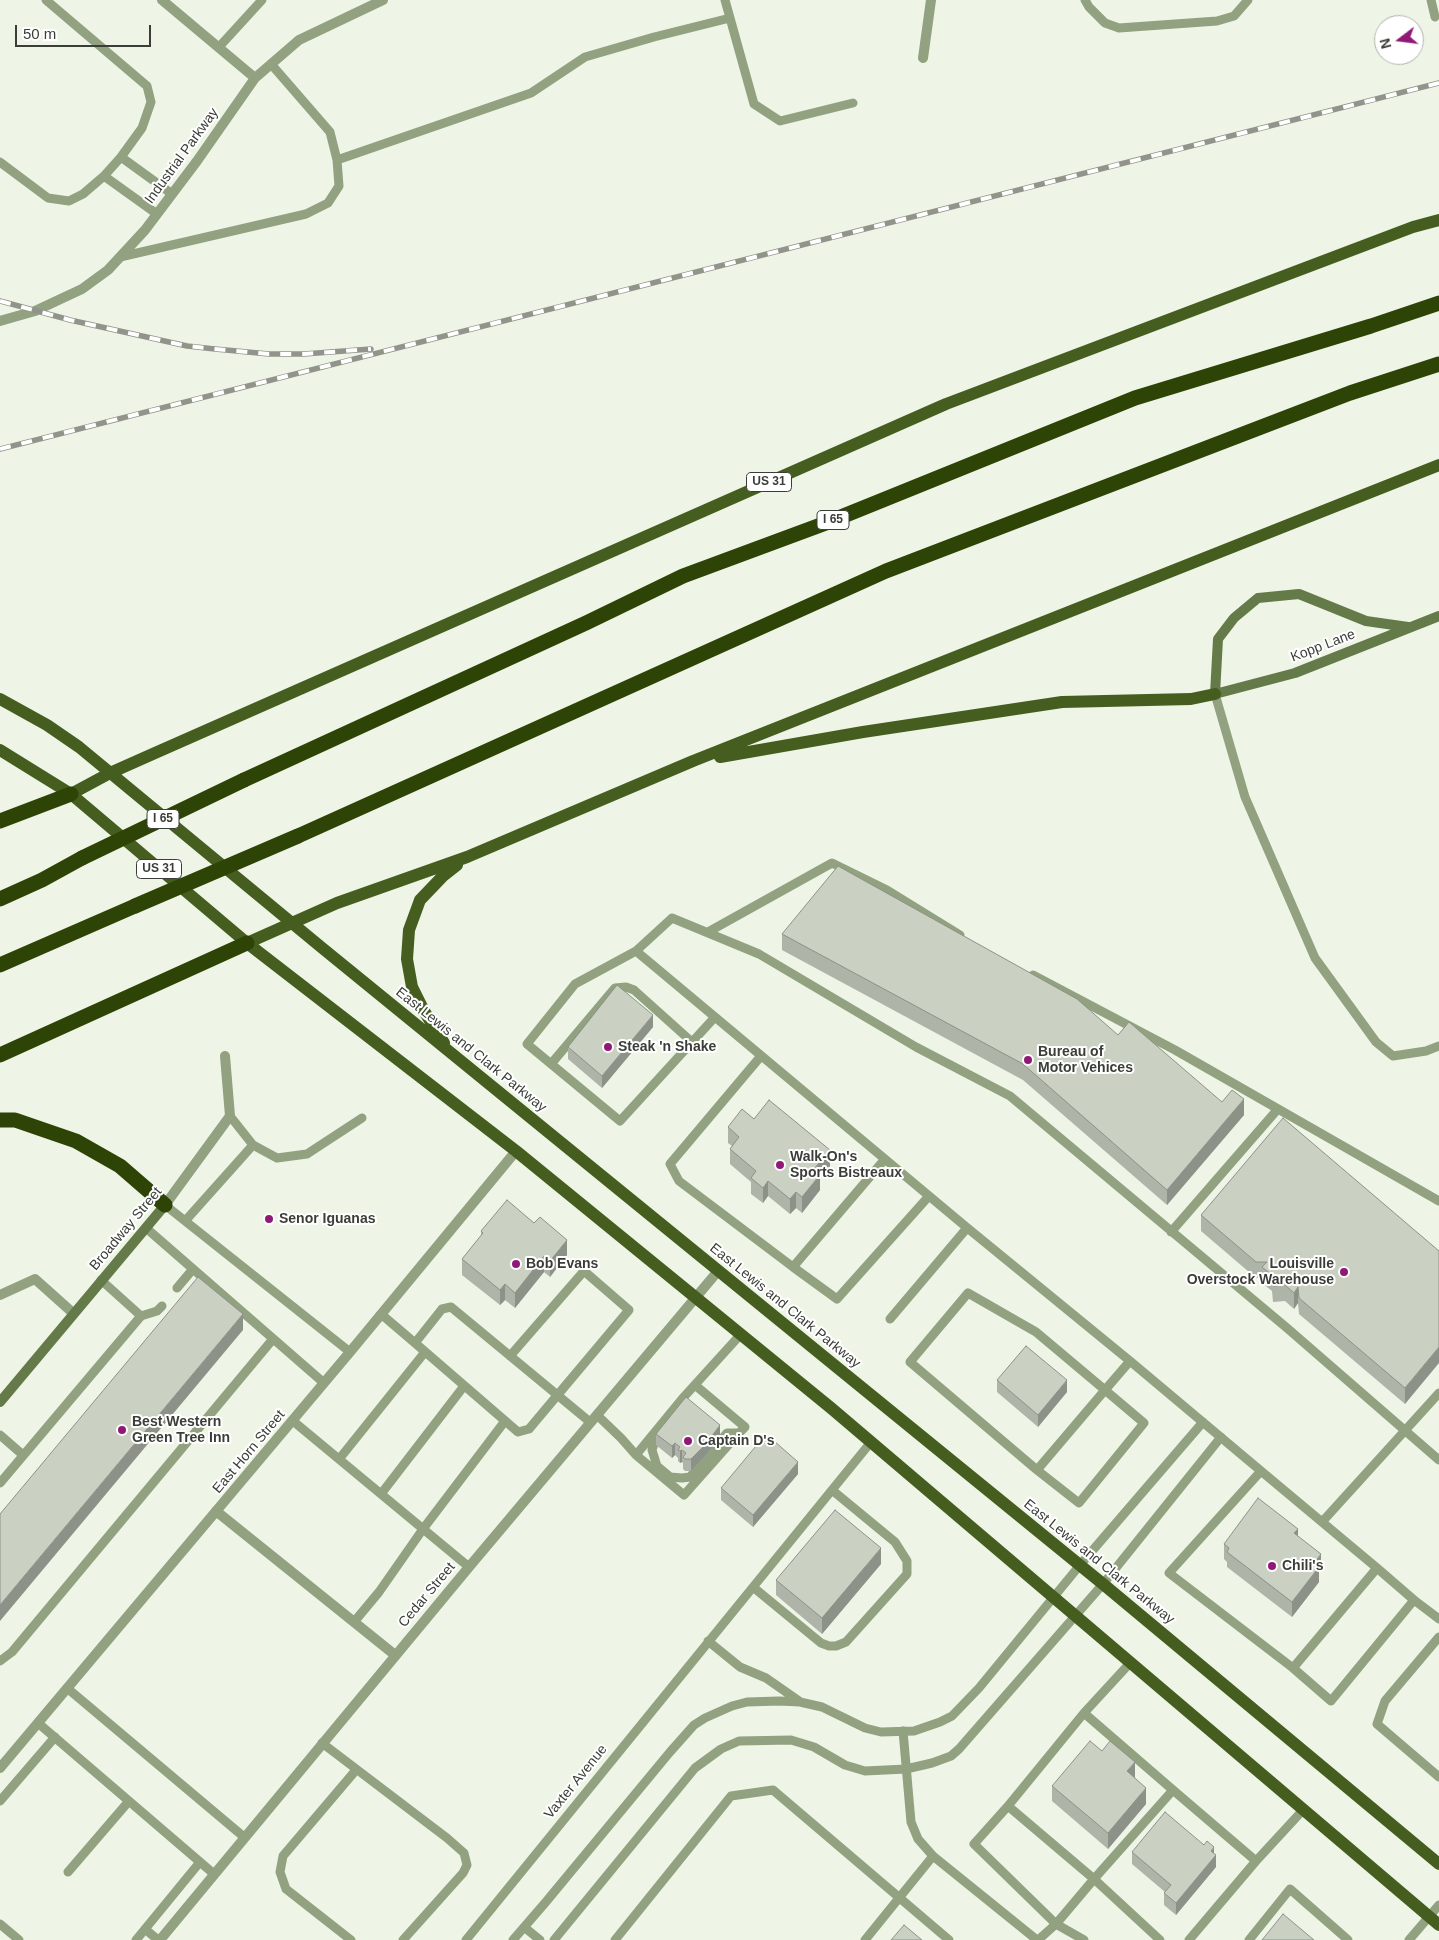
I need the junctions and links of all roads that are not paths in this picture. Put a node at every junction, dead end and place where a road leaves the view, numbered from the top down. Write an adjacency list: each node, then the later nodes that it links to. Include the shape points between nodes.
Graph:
1 (46, 0): 17 (lane, via 147,86 151,102 142,128)
2 (162, 0): 12 (street)
3 (262, 0): 12 (lane)
4 (383, 0): 14 (street, Industrial Parkway, via 299,40)
5 (725, 0): 11 (lane)
6 (931, 0): 13 (street)
7 (1085, 0): 8 (lane, via 1105,23 1119,28 1217,21 1234,16)
8 (1248, 0)
9 (1431, 0): 10 (lane)
10 (1435, 17)
11 (730, 18): 16 (lane, via 754,104 780,121); 18 (lane, via 586,57 531,93)
12 (219, 47): 15 (street)
13 (923, 58)
14 (272, 64): 15 (street, Industrial Parkway); 18 (lane, via 330,132)
15 (256, 78): 21 (street, Industrial Parkway)
16 (853, 103)
17 (121, 157): 20 (lane); 21 (lane)
18 (337, 160): 24 (lane, via 339,186 328,203 306,214)
19 (0, 162): 20 (lane, via 48,198 69,201)
20 (104, 176): 22 (lane)
21 (172, 194): 22 (street, Industrial Parkway)
22 (156, 214): 24 (street, Industrial Parkway)
23 (1439, 220): 35 (main road, US 31, via 946,404)
24 (120, 257): 26 (street, Industrial Parkway, via 82,289 35,311)
25 (1439, 303): 39 (highway, I 65, bridge, via 1135,398 826,523 683,576 586,624 244,780)
26 (0, 321)
27 (1439, 364): 47 (highway, bridge, via 1331,400 886,571 298,836)
28 (1439, 465): 34 (main road)
29 (1439, 616): 30 (street, Kopp Lane)
30 (1408, 627): 31 (street, Kopp Lane, via 1295,673); 31 (street, via 1366,621 1299,594 1258,598 1234,618 1218,639)
31 (1215, 694): 34 (main road, via 1191,699 1062,702); 51 (lane, via 1245,797 1315,958 1376,1042 1393,1056)
32 (0, 699): 35 (main road, East Lewis and Clark Parkway, via 47,725)
33 (0, 750): 36 (main road, US 31)
34 (693, 762): 38 (main road)
35 (110, 773): 36 (main road); 42 (main road, East Lewis and Clark Parkway)
36 (71, 794): 37 (highway); 45 (main road, US 31)
37 (0, 821)
38 (467, 857): 42 (main road, via 337,903); 52 (main road, via 420,900 409,930 406,959 412,987)
39 (42, 880): 40 (highway); 41 (highway, I 65)
40 (0, 892)
41 (0, 899)
42 (292, 924): 45 (main road); 52 (main road, East Lewis and Clark Parkway)
43 (708, 932): 44 (lane, via 832,863 887,890); 46 (lane, via 672,918); 70 (lane, via 759,954 916,1047 1010,1096)
44 (967, 939)
45 (247, 943): 53 (highway); 62 (main road)
46 (636, 951): 49 (lane); 56 (lane, via 575,984 527,1044)
47 (2, 965)
48 (1027, 972): 57 (lane, via 1175,1050)
49 (715, 1017): 50 (lane); 55 (lane)
50 (692, 1042): 56 (lane, via 620,1121); 56 (lane, via 634,990 614,988)
51 (1439, 1046)
52 (449, 1052): 73 (main road, East Lewis and Clark Parkway)
53 (0, 1054)
54 (226, 1056): 58 (street)
55 (761, 1056): 63 (lane); 71 (lane, via 670,1164 679,1181)
56 (551, 1064)
57 (1277, 1110): 65 (lane); 70 (lane)
58 (230, 1116): 61 (lane); 66 (street, Broadway Street)
59 (362, 1118): 61 (lane, via 307,1154 277,1158)
60 (0, 1120): 66 (highway, via 15,1120 76,1141 120,1166)
61 (253, 1146): 67 (lane)
62 (516, 1151): 77 (main road); 80 (street, East Horn Street)
63 (885, 1160): 64 (lane); 71 (lane)
64 (929, 1196): 69 (lane); 71 (lane, via 837,1299)
65 (1439, 1201)
66 (165, 1205): 67 (lane); 68 (street, Broadway Street)
67 (186, 1220): 86 (lane)
68 (146, 1228): 72 (lane); 74 (street, Broadway Street)
69 (967, 1228): 82 (lane); 89 (lane)
70 (1171, 1232): 102 (lane)
71 (793, 1267)
72 (193, 1269): 75 (lane); 84 (lane)
73 (718, 1271): 77 (street, Cedar Street); 119 (main road, East Lewis and Clark Parkway)
74 (101, 1280): 79 (street, Broadway Street); 81 (lane)
75 (177, 1288)
76 (0, 1295): 79 (street, via 35,1279)
77 (696, 1297): 83 (main road); 98 (street, Cedar Street)
78 (162, 1306): 81 (lane)
79 (73, 1313): 97 (street, Broadway Street)
80 (381, 1314): 85 (lane); 86 (street, East Horn Street)
81 (141, 1316): 107 (lane)
82 (890, 1319)
83 (740, 1334): 91 (lane); 106 (main road)
84 (273, 1339): 90 (lane); 132 (lane, via 12,1652)
85 (415, 1343): 87 (lane); 88 (lane, via 442,1309 451,1307)
86 (350, 1352): 90 (street, East Horn Street)
87 (425, 1352): 92 (lane); 109 (lane)
88 (510, 1356): 95 (lane); 95 (lane, via 584,1272 629,1310)
89 (1130, 1361): 93 (lane); 101 (lane)
90 (324, 1383): 99 (street, East Horn Street)
91 (695, 1385): 96 (lane); 103 (lane, via 745,1427)
92 (464, 1386): 100 (lane); 115 (lane)
93 (1105, 1390): 111 (lane); 111 (lane, via 1144,1423 1079,1504); 111 (lane, via 1036,1332 968,1293 910,1362)
94 (1439, 1393): 102 (lane)
95 (558, 1396): 98 (lane); 100 (lane, via 529,1429 518,1432)
96 (682, 1399): 103 (lane, via 683,1406 655,1441 652,1450 657,1466 670,1477 690,1477 727,1433); 108 (lane)
97 (0, 1402)
98 (594, 1419): 108 (lane, via 621,1438); 120 (street, Cedar Street)
99 (293, 1420): 109 (lane); 116 (street, East Horn Street)
100 (505, 1421): 118 (lane)
101 (1202, 1422): 105 (lane); 119 (lane)
102 (1404, 1430): 110 (lane); 117 (lane)
103 (739, 1433): 108 (lane, via 684,1495)
104 (0, 1435): 107 (lane)
105 (1221, 1437): 112 (lane); 122 (lane)
106 (871, 1442): 114 (lane, Vaxter Avenue); 124 (main road)
107 (23, 1455): 113 (lane)
108 (636, 1455)
109 (340, 1458): 115 (lane)
110 (1439, 1460)
111 (1037, 1470)
112 (1261, 1470): 117 (lane); 134 (lane, via 1169,1573)
113 (0, 1483)
114 (832, 1490): 123 (lane, Vaxter Avenue); 123 (lane, via 895,1542 907,1561 906,1574 846,1642 836,1646 821,1643)
115 (381, 1494): 118 (lane)
116 (216, 1511): 128 (street); 135 (street, East Horn Street)
117 (1322, 1522): 121 (lane)
118 (423, 1529): 120 (lane); 128 (lane)
119 (1080, 1565): 122 (main road, East Lewis and Clark Parkway); 124 (lane)
120 (469, 1566): 131 (street, Cedar Street)
121 (1378, 1568): 125 (lane); 134 (lane)
122 (1103, 1584): 126 (lane); 155 (main road, East Lewis and Clark Parkway)
123 (753, 1587): 130 (lane, Vaxter Avenue)
124 (1054, 1598): 126 (main road); 139 (lane, via 952,1716 928,1727)
125 (1414, 1600): 127 (lane); 134 (lane, via 1331,1701)
126 (1074, 1615): 133 (main road); 143 (lane, via 959,1749 941,1760)
127 (1439, 1619)
128 (354, 1622): 131 (street)
129 (1439, 1637): 145 (lane, via 1385,1701 1377,1724)
130 (708, 1641): 136 (lane, via 740,1667 766,1678); 172 (lane, Vaxter Avenue)
131 (395, 1655): 141 (street, Cedar Street)
132 (0, 1661)
133 (1130, 1663): 137 (lane); 150 (main road)
134 (1293, 1668)
135 (67, 1688): 138 (street, East Horn Street); 151 (lane)
136 (800, 1702): 139 (lane, via 822,1707 864,1728); 165 (lane, via 747,1702 694,1725)
137 (1084, 1713): 146 (lane); 149 (lane)
138 (38, 1723): 140 (lane); 142 (street, East Horn Street)
139 (903, 1732): 143 (lane)
140 (54, 1738): 147 (lane); 148 (lane)
141 (322, 1743): 144 (lane); 151 (street, Cedar Street)
142 (0, 1768)
143 (906, 1769): 152 (lane, via 911,1822 918,1839); 175 (lane, via 865,1771 791,1740 740,1741 721,1749 695,1768)
144 (356, 1770): 170 (lane, via 283,1856 280,1872 286,1889); 171 (lane, via 464,1853 467,1865 463,1873)
145 (1439, 1777)
146 (1173, 1790): 153 (lane); 158 (lane)
147 (129, 1801): 154 (lane); 156 (lane)
148 (0, 1802)
149 (1008, 1806): 158 (lane); 163 (lane, via 974,1844)
150 (1302, 1810): 153 (lane); 161 (main road)
151 (244, 1837): 157 (street, Cedar Street)
152 (933, 1856): 159 (lane); 179 (lane)
153 (1256, 1860): 182 (lane)
154 (200, 1862): 157 (lane); 166 (lane)
155 (1439, 1864)
156 (68, 1872)
157 (214, 1874): 169 (street, Cedar Street)
158 (1094, 1879): 163 (lane); 181 (lane)
159 (900, 1898): 176 (lane, via 773,1790 731,1796); 177 (lane); 178 (lane)
160 (1439, 1905): 161 (lane)
161 (1429, 1916): 164 (main road); 185 (lane)
162 (0, 1924): 167 (lane)
163 (1056, 1924): 179 (lane); 180 (lane)
164 (1439, 1925)
165 (524, 1927): 173 (lane); 174 (lane)
166 (145, 1929): 168 (lane); 169 (lane)
167 (19, 1940)
168 (136, 1940)
169 (159, 1940)
170 (351, 1940)
171 (403, 1940)
172 (466, 1940)
173 (513, 1940)
174 (540, 1940)
175 (554, 1940)
176 (615, 1940)
177 (865, 1940)
178 (949, 1940)
179 (1038, 1940)
180 (1084, 1940)
181 (1160, 1940)
182 (1189, 1940)
183 (1249, 1940): 184 (lane, via 1290,1889)
184 (1348, 1940)
185 (1409, 1940)

